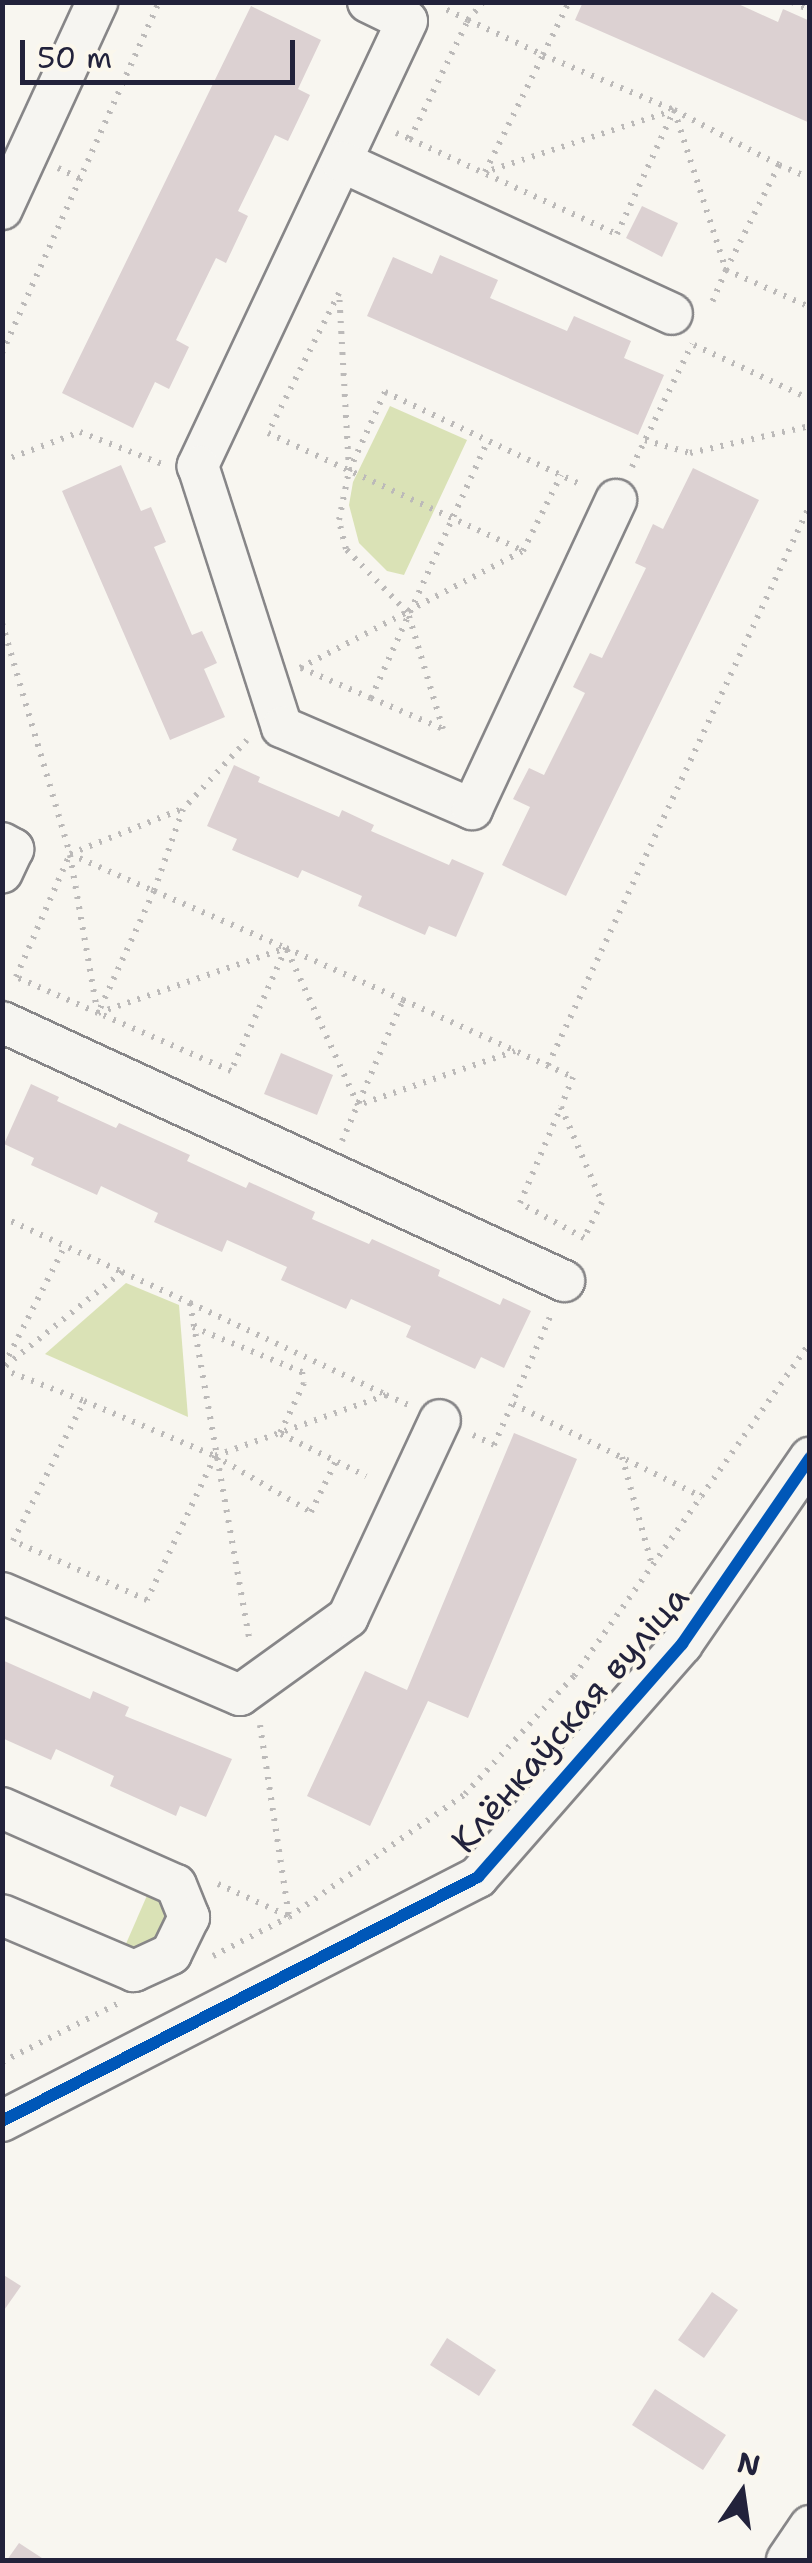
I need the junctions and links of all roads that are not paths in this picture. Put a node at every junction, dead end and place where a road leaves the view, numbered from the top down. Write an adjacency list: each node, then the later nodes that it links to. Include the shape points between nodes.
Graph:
1 (98, 2): 4 (street)
2 (368, 2): 3 (street, via 408,21)
3 (342, 162): 5 (street); 6 (street, via 198,466 282,727 472,809)
4 (2, 209)
5 (693, 326)
6 (616, 500)
7 (2, 843): 8 (street, via 13,849)
8 (2, 873)
9 (2, 1022): 10 (street)
10 (564, 1281)
11 (440, 1420): 13 (street, via 348,1617 240,1695)
12 (810, 1458): 16 (street, Клёнкаўская вуліца, via 682,1644 478,1877)
13 (2, 1594)
14 (2, 1808): 15 (street, via 176,1885 189,1917 171,1954 134,1971)
15 (2, 1916)
16 (2, 2121)
17 (810, 2526): 18 (street)
18 (787, 2560)

